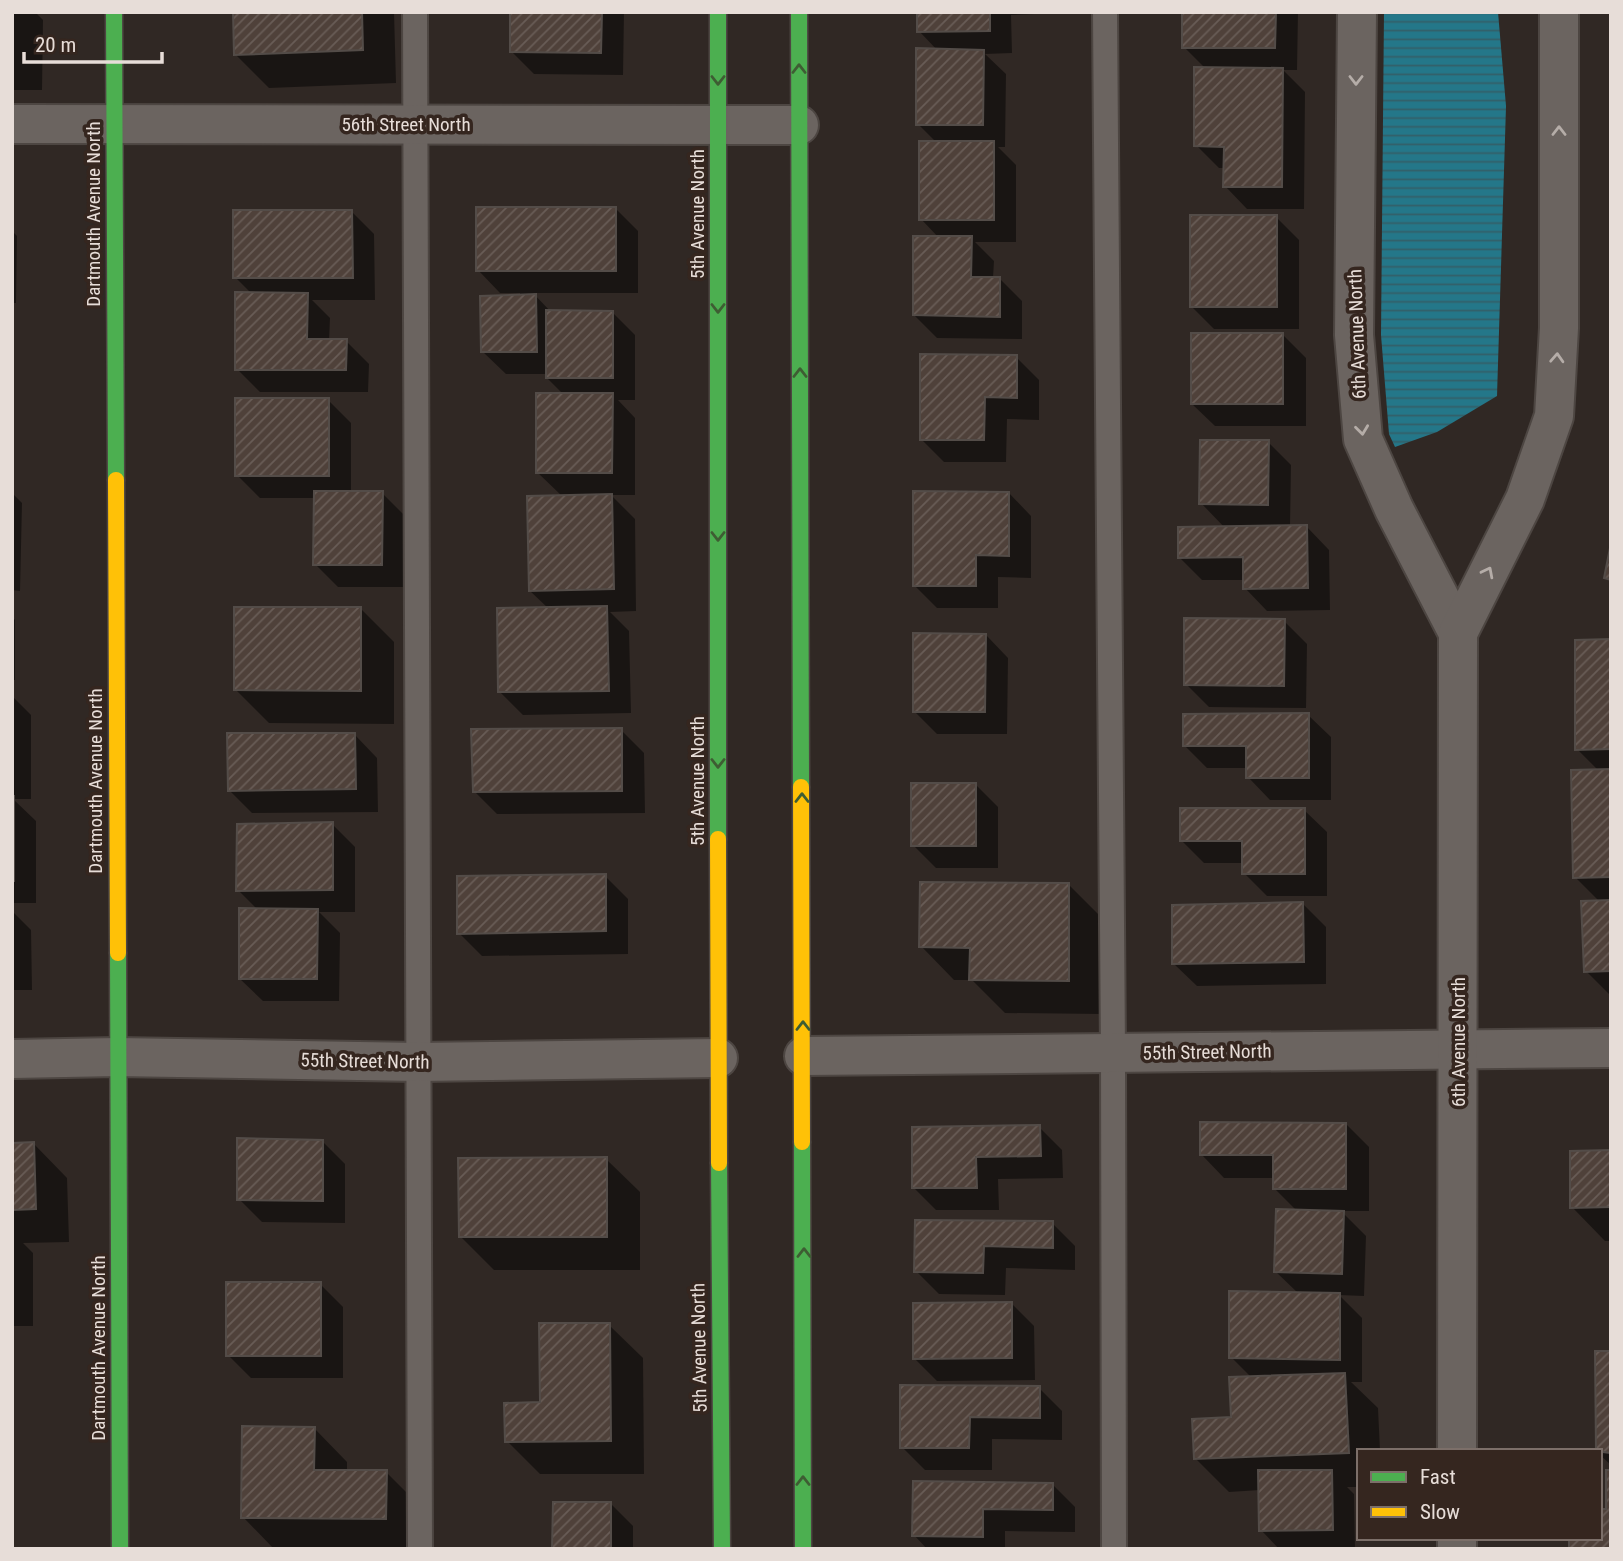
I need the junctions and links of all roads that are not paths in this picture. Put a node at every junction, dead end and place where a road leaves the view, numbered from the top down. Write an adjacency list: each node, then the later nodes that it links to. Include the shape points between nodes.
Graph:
1 (114, 12): 8 (main road, Dartmouth Avenue North)
2 (415, 12): 10 (lane)
3 (718, 12): 11 (main road, 5th Avenue North, one-way to 11)
4 (799, 12): 12 (main road, one-way to 4)
5 (1105, 12): 16 (lane)
6 (1357, 12): 13 (street, 6th Avenue North, one-way to 13, via 1354,335 1363,439)
7 (1559, 12): 13 (street, 6th Avenue North, one-way to 7, via 1525,499 1554,416 1559,328)
8 (114, 123): 9 (street, 56th Street North); 10 (street, 56th Street North); 18 (main road, Dartmouth Avenue North)
9 (12, 124)
10 (414, 124): 11 (street, 56th Street North); 21 (lane)
11 (718, 124): 12 (street, 56th Street North); 19 (main road, 5th Avenue North, one-way to 19)
12 (799, 125): 17 (main road, one-way to 12)
13 (1458, 633): 15 (street, 6th Avenue North)
14 (1611, 1048): 15 (street, 55th Street North)
15 (1458, 1049): 16 (street, 55th Street North); 22 (street, 6th Avenue North)
16 (1113, 1053): 17 (street, 55th Street North); 27 (lane)
17 (804, 1056): 26 (main road, one-way to 17)
18 (117, 1057): 20 (street, 55th Street North); 21 (street, 55th Street North); 23 (main road, Dartmouth Avenue North)
19 (718, 1058): 21 (street, 55th Street North); 25 (main road, 5th Avenue North)
20 (12, 1059)
21 (418, 1062): 24 (lane)
22 (1457, 1449)
23 (120, 1549)
24 (420, 1549)
25 (722, 1549)
26 (803, 1549)
27 (1114, 1549)

